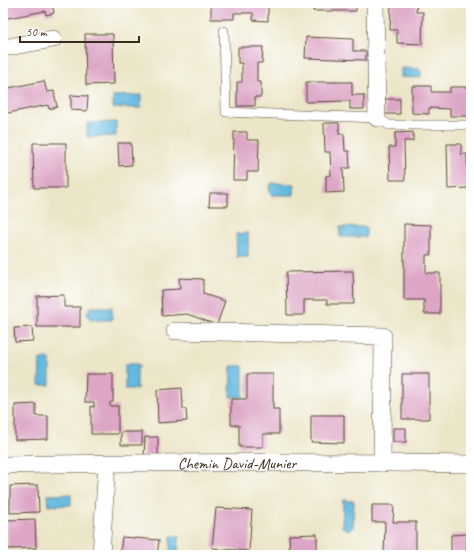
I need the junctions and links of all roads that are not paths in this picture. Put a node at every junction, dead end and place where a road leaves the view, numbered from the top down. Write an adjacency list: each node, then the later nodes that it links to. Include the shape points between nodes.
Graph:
1 (375, 3): 5 (street)
2 (224, 32): 5 (lane, via 226,112)
3 (54, 39): 4 (street)
4 (3, 48)
5 (377, 118): 6 (lane, via 389,125)
6 (471, 125)
7 (174, 331): 9 (street, via 383,336)
8 (107, 463): 9 (street, Chemin David-Munier); 10 (street, Chemin David-Munier); 12 (street)
9 (382, 463): 11 (street, Chemin David-Munier)
10 (3, 464)
11 (471, 464)
12 (101, 555)

